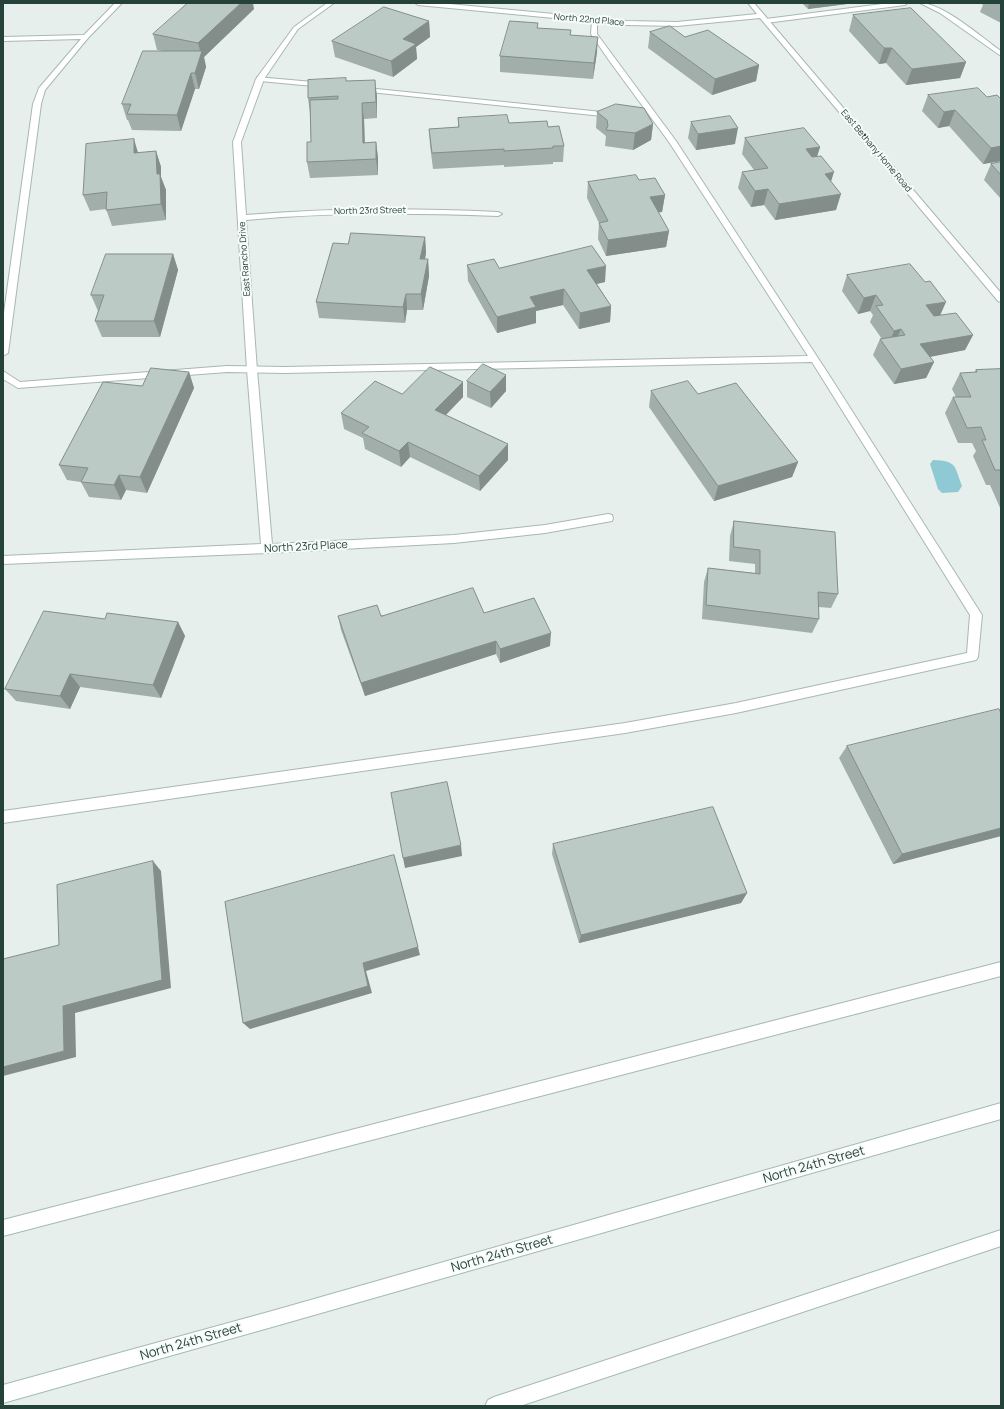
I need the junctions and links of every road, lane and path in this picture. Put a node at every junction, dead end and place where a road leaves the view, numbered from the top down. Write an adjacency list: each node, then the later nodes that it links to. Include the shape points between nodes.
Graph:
1 (119, 3): 9 (street)
2 (331, 3): 12 (street, East Rancho Drive, via 296,28)
3 (418, 3): 8 (street, North 22nd Place)
4 (751, 3): 7 (street, East Bethany Home Road)
5 (905, 3): 7 (street, North 22nd Place)
6 (923, 3): 11 (street, via 942,12)
7 (763, 18): 8 (street, North 22nd Place, via 677,24); 20 (street, East Bethany Home Road)
8 (594, 21): 17 (street, via 594,34)
9 (86, 37): 10 (street); 21 (street, via 42,90 37,104)
10 (3, 39)
11 (1001, 54)
12 (260, 79): 13 (street); 19 (street, East Rancho Drive, via 237,142)
13 (330, 86)
14 (353, 88): 15 (street)
15 (618, 116)
16 (648, 120): 17 (street)
17 (661, 124): 22 (street)
18 (498, 214): 19 (street, North 23rd Street, via 353,210)
19 (242, 218): 23 (street, East Rancho Drive)
20 (1001, 299)
21 (3, 353)
22 (814, 359): 23 (street); 28 (street, via 976,615 972,657 736,708 625,728)
23 (252, 370): 24 (street, via 227,369 18,385); 26 (street, East Rancho Drive)
24 (3, 374)
25 (608, 518): 26 (street, North 23rd Place, via 454,538)
26 (267, 549): 27 (street, North 23rd Place)
27 (3, 560)
28 (3, 817)
29 (1001, 968): 31 (street)
30 (1001, 1111): 33 (street, North 24th Street, via 272,1320)
31 (3, 1228)
32 (1001, 1238): 34 (street)
33 (3, 1394)
34 (494, 1406)

